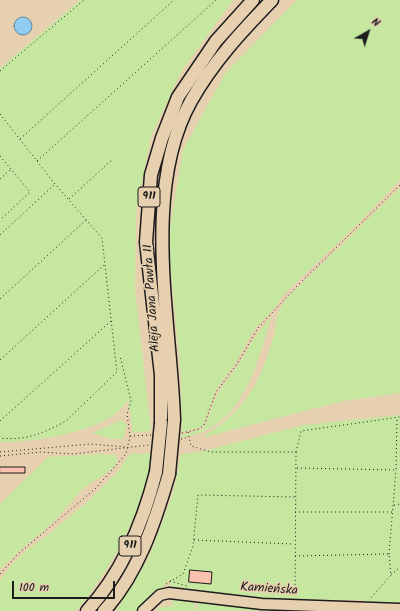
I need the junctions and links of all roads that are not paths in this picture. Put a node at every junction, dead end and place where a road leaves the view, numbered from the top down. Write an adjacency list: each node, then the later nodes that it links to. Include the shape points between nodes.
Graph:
1 (253, 0): 4 (main road, Aleja Jana Pawła II / 911, bridge, via 216,40 178,98 151,175 146,242 161,375 162,423 156,472 146,509 126,555 101,595)
2 (272, 0): 5 (main road, Aleja Jana Pawła II / 911, bridge, via 227,47 191,101 174,141 166,181 161,249 173,375 174,420 169,474 157,514 137,561)
3 (400, 609): 6 (street, Kamieńska, via 262,604 169,594 160,595)
4 (87, 611)
5 (104, 611)
6 (143, 611)

